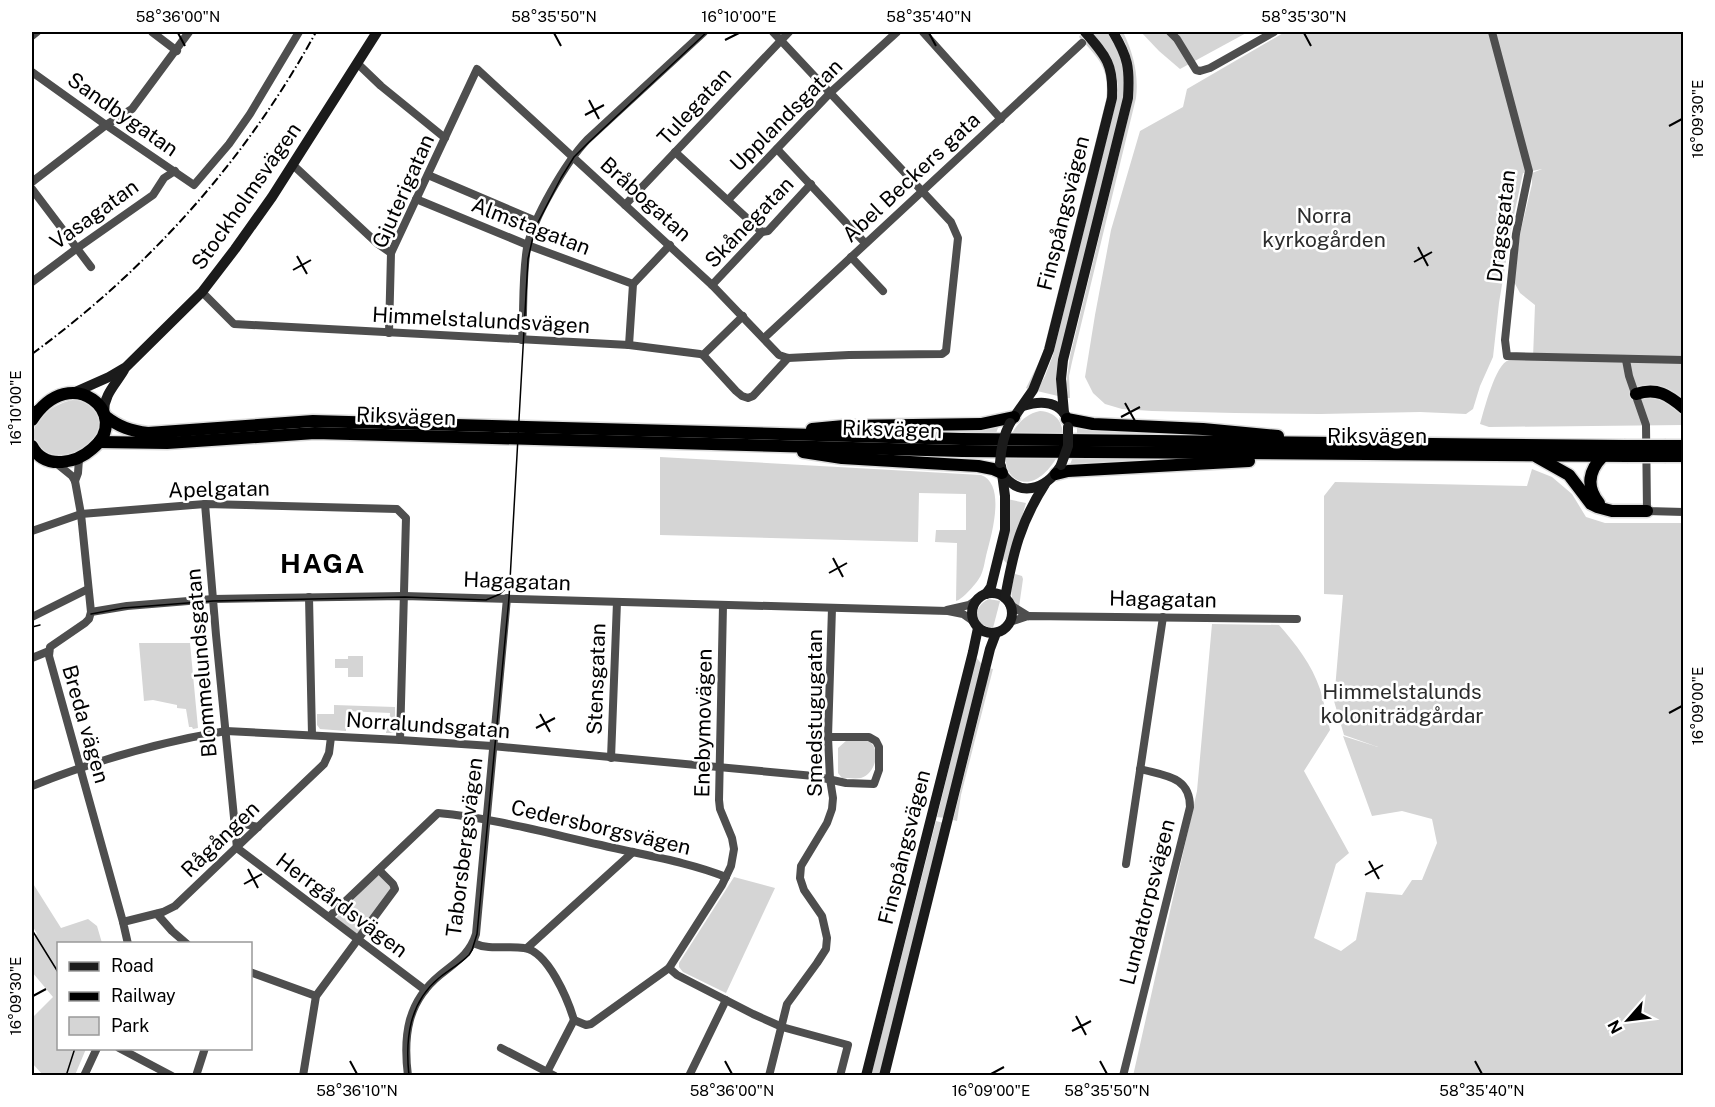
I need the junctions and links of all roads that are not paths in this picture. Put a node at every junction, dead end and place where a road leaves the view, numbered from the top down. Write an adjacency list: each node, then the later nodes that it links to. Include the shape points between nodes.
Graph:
1 (37, 32): 16 (street)
2 (152, 32): 19 (street)
3 (189, 32): 19 (street)
4 (299, 32): 31 (street, Sandbygatan, via 248,117 194,184)
5 (377, 32): 20 (main road, Stockholmsvägen)
6 (704, 32): 29 (street)
7 (773, 32): 17 (street)
8 (789, 32): 17 (street, Tulegatan)
9 (897, 32): 23 (street, Upplandsgatan)
10 (922, 32): 24 (street)
11 (1085, 32): 66 (main road, Finspångsvägen, via 1108,60 1112,98 1049,350)
12 (1113, 32): 71 (main road, Finspångsvägen, via 1124,49 1128,98 1063,360 1061,379)
13 (1170, 32): 14 (street, via 1200,71)
14 (1274, 32)
15 (1492, 32): 61 (street, Dragsgatan, via 1529,171 1516,234 1505,340 1507,356)
16 (32, 36)
17 (781, 40): 23 (street); 28 (street, Tulegatan)
18 (1082, 43): 24 (street, Abel Beckers gata)
19 (177, 51): 25 (street, via 132,109)
20 (357, 63): 26 (street); 30 (main road, Stockholmsvägen)
21 (477, 69): 26 (street, Gjuterigatan); 29 (street, Bråbogatan)
22 (32, 72): 25 (street, Sandbygatan)
23 (831, 92): 27 (street, Upplandsgatan); 36 (street)
24 (1001, 119): 36 (street, Abel Beckers gata)
25 (106, 125): 31 (street, Sandbygatan); 33 (street)
26 (445, 138): 32 (street, Gjuterigatan)
27 (777, 149): 34 (street); 38 (street, Upplandsgatan)
28 (675, 152): 38 (street); 39 (street, Tulegatan)
29 (573, 156): 39 (street, Bråbogatan); 40 (street)
30 (293, 165): 46 (street); 53 (main road, Stockholmsvägen)
31 (175, 171): 45 (street, Vasagatan, via 164,178 153,195)
32 (428, 175): 37 (street, Gjuterigatan); 40 (street)
33 (32, 182)
34 (811, 184): 41 (street, Skånegatan, via 768,231); 42 (street)
35 (32, 189): 45 (street)
36 (922, 190): 42 (street, Abel Beckers gata); 60 (street, via 951,222 958,238 946,351)
37 (416, 200): 43 (street, Almstagatan); 46 (street, Gjuterigatan)
38 (728, 200): 41 (street)
39 (626, 205): 44 (street, Bråbogatan)
40 (536, 221): 43 (street)
41 (762, 232): 51 (street, Skånegatan)
42 (865, 243): 47 (street, Abel Beckers gata)
43 (528, 245): 50 (street, Almstagatan); 57 (street)
44 (670, 245): 50 (street); 51 (street, Bråbogatan)
45 (76, 249): 48 (street); 49 (street, Vasagatan)
46 (392, 253): 55 (street, Gjuterigatan)
47 (851, 256): 52 (street); 56 (street, Abel Beckers gata)
48 (91, 267)
49 (32, 282)
50 (633, 284): 58 (street)
51 (712, 285): 54 (street, Bråbogatan)
52 (883, 291)
53 (202, 292): 55 (street, Himmelstalundsvägen, via 234,324); 63 (main road, Stockholmsvägen)
54 (743, 316): 56 (street, Bråbogatan); 59 (street)
55 (389, 333): 57 (street, Himmelstalundsvägen)
56 (764, 338): 60 (street, Bråbogatan, via 779,355)
57 (522, 340): 58 (street, Himmelstalundsvägen)
58 (629, 345): 59 (street, Himmelstalundsvägen)
59 (703, 355): 60 (street, via 748,398)
60 (788, 358)
61 (1626, 360): 62 (street); 65 (street)
62 (1683, 360)
63 (126, 367): 64 (main road, Stockholmsvägen); 68 (main road, Stockholmsvägen, via 109,393)
64 (73, 393): 68 (highway, Riksvägen, via 91,398); 69 (highway, via 46,403)
65 (1636, 394): 67 (highway, via 1655,391); 90 (street, via 1647,435)
66 (1023, 406): 70 (main road); 71 (main road, via 1045,402 1055,406)
67 (1683, 408)
68 (104, 414): 72 (highway, Riksvägen, via 126,430 148,433 313,421); 73 (highway, via 105,427)
69 (32, 420)
70 (1012, 420): 72 (highway, via 807,429); 84 (main road, bridge, via 1004,433)
71 (1067, 420): 74 (highway); 85 (main road, bridge, via 1068,446)
72 (770, 440): 73 (highway, Riksvägen, via 315,432 167,443); 74 (highway, Riksvägen); 78 (highway, Riksvägen, via 962,451); 84 (highway, via 842,458)
73 (99, 442): 82 (highway)
74 (1339, 443): 77 (highway, Riksvägen)
75 (32, 446): 81 (highway)
76 (1677, 449): 77 (highway, Riksvägen, bridge)
77 (1625, 451): 80 (highway, Riksvägen)
78 (1360, 454): 79 (highway, Riksvägen); 85 (highway)
79 (1533, 455): 80 (highway, Riksvägen); 89 (highway, via 1569,475 1592,504)
80 (1603, 456): 89 (highway, via 1592,469 1589,481 1599,503)
81 (35, 457): 83 (highway)
82 (79, 459): 83 (highway); 86 (street)
83 (55, 462): 86 (street)
84 (1001, 468): 87 (main road, via 1007,481 1022,488); 96 (main road, via 1005,530 991,587)
85 (1058, 469): 87 (main road)
86 (75, 482): 92 (street)
87 (1045, 484): 100 (main road, via 1020,529)
88 (205, 504): 92 (street, Apelgatan); 95 (street, Apelgatan, via 397,509 406,518); 99 (street, Blommelundsgatan)
89 (1612, 511): 90 (highway)
90 (1647, 511): 91 (street)
91 (1683, 512)
92 (81, 514): 93 (street, Apelgatan); 94 (street)
93 (32, 531)
94 (88, 589): 105 (street); 108 (street)
95 (405, 596): 97 (street, Hagagatan); 98 (street, Hagagatan); 119 (street)
96 (982, 596): 100 (main road, via 992,593); 104 (street, Hagagatan, via 969,605); 111 (main road, via 972,607)
97 (309, 597): 99 (street, Hagagatan); 116 (street)
98 (507, 598): 101 (street, Hagagatan); 120 (street, Taborsbergsvägen)
99 (213, 599): 105 (street, Hagagatan); 115 (street, Blommelundsgatan)
100 (1007, 601): 106 (street); 110 (main road, via 1013,616)
101 (617, 602): 102 (street, Hagagatan); 121 (street, Stensgatan)
102 (723, 605): 103 (street, Hagagatan); 123 (street, Enebymovägen)
103 (832, 608): 104 (street, Hagagatan); 118 (street, Smedstugugatan)
104 (943, 611): 111 (street, Hagagatan, via 963,614)
105 (91, 612): 113 (street, Breda vägen, via 89,619 55,642)
106 (1028, 616): 107 (street, Hagagatan); 110 (street, Hagagatan)
107 (1163, 616): 109 (street, Hagagatan); 124 (street, Lundatorpsvägen)
108 (32, 617)
109 (1298, 619)
110 (1010, 622): 112 (main road)
111 (975, 624): 112 (main road, via 981,631); 163 (main road, Finspångsvägen, via 973,652)
112 (996, 633): 164 (main road, Finspångsvägen)
113 (49, 651): 114 (street); 122 (street, Breda vägen)
114 (32, 658)
115 (226, 731): 116 (street, Norralundsgatan); 122 (street, Norralundsgatan); 127 (street, Blommelundsgatan)
116 (312, 735): 117 (street, Norralundsgatan)
117 (331, 737): 119 (street, Norralundsgatan); 129 (street, Rågången, via 324,764)
118 (828, 737): 125 (street, Smedstugugatan); 125 (street, Norralundsgatan, via 869,737 879,747 879,770 874,784)
119 (400, 740): 120 (street, Norralundsgatan)
120 (493, 746): 121 (street, Norralundsgatan); 128 (street, Taborsbergsvägen)
121 (611, 758): 123 (street, Norralundsgatan)
122 (80, 767): 126 (street, Norralundsgatan); 137 (street, Breda vägen)
123 (721, 767): 125 (street, Norralundsgatan); 134 (street, Enebymovägen, via 720,809 734,849)
124 (1140, 769): 132 (street, Lundatorpsvägen); 165 (street, Lundatorpsvägen, via 1184,784 1190,807)
125 (830, 779): 149 (street, Smedstugugatan, via 832,809 801,866 800,878 822,916 826,949 787,1004)
126 (32, 786)
127 (235, 817): 129 (street); 130 (street, Blommelundsgatan)
128 (487, 819): 131 (street, Cedersborgsvägen); 133 (street, Cedersborgsvägen, via 438,813); 141 (street, Taborsbergsvägen)
129 (258, 827): 130 (street, Rågången)
130 (237, 848): 135 (street, Rågången, via 175,906); 136 (street, Herrgårdsvägen)
131 (633, 852): 134 (street, Cedersborgsvägen); 142 (street)
132 (1126, 864)
133 (379, 870): 136 (street, Cedersborgsvägen); 138 (street, via 395,889)
134 (726, 877): 143 (street, Enebymovägen)
135 (157, 914): 137 (street, Rågången); 140 (street)
136 (329, 917): 138 (street, Herrgårdsvägen)
137 (123, 922): 139 (street)
138 (358, 939): 145 (street, Herrgårdsvägen); 146 (street)
139 (128, 942)
140 (185, 942)
141 (473, 943): 142 (street, via 489,949); 145 (street, Taborsbergsvägen, via 462,958)
142 (527, 948): 148 (street, via 556,977)
143 (669, 968): 147 (street); 148 (street, Enebymovägen, via 591,1024)
144 (252, 973): 146 (street)
145 (425, 990): 159 (street, Taborsbergsvägen, via 407,1031)
146 (316, 996): 158 (street)
147 (726, 1000): 149 (street); 160 (street)
148 (574, 1020): 154 (street)
149 (782, 1027): 161 (street, Smedstugugatan); 162 (street, via 849,1045)
150 (501, 1048): 154 (street)
151 (96, 1050): 155 (street)
152 (122, 1050): 156 (street)
153 (204, 1050): 157 (street)
154 (549, 1074)
155 (84, 1076)
156 (172, 1076)
157 (196, 1076)
158 (303, 1076)
159 (408, 1076)
160 (689, 1076)
161 (769, 1076)
162 (840, 1076)
163 (867, 1076)
164 (884, 1076)
165 (1123, 1076)

